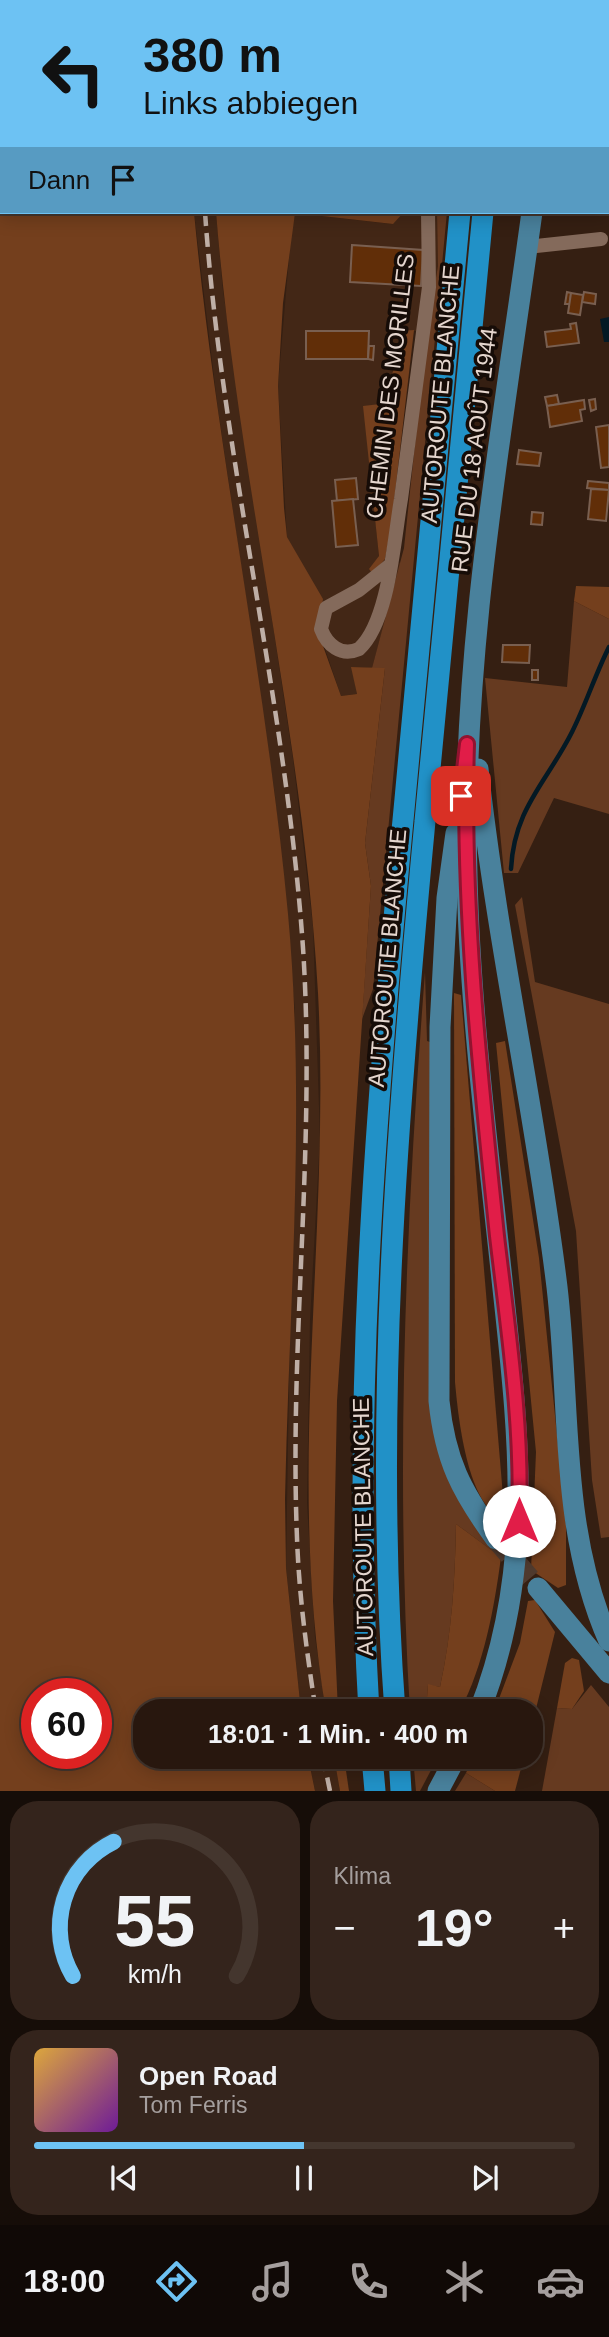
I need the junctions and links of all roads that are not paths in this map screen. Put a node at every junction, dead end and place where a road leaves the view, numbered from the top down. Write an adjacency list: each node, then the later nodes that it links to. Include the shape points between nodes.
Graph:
1 (428, 214): 7 (street, CHEMIN DES MORILLES, via 429,287)
2 (460, 214): 14 (highway, AUTOROUTE BLANCHE, via 370,1209 361,1468)
3 (483, 214): 15 (highway, AUTOROUTE BLANCHE, via 409,990 393,1211 385,1470)
4 (532, 214): 6 (main road, RUE DU 18 AOÛT 1944)
5 (601, 239): 6 (street)
6 (527, 247): 8 (main road, RUE DU 18 AOÛT 1944)
7 (389, 566): 7 (street, CHEMIN DES MORILLES, via 326,608 321,629 330,645 354,652 368,640)
8 (470, 695): 9 (main road); 12 (main road, via 487,859 557,1288 574,1526 587,1585)
9 (467, 744): 10 (main road, via 447,898 440,1027 439,1401 444,1443 455,1477); 16 (main road, via 470,933 480,1079 517,1428 520,1506 508,1622)
10 (496, 1539)
11 (538, 1588): 13 (main road)
12 (609, 1641)
13 (609, 1673)
14 (369, 1699)
15 (394, 1699)
16 (483, 1699)
17 (373, 1769): 20 (highway)
18 (399, 1769): 21 (highway)
19 (450, 1769): 22 (main road)
20 (375, 1791)
21 (401, 1791)
22 (438, 1791)

